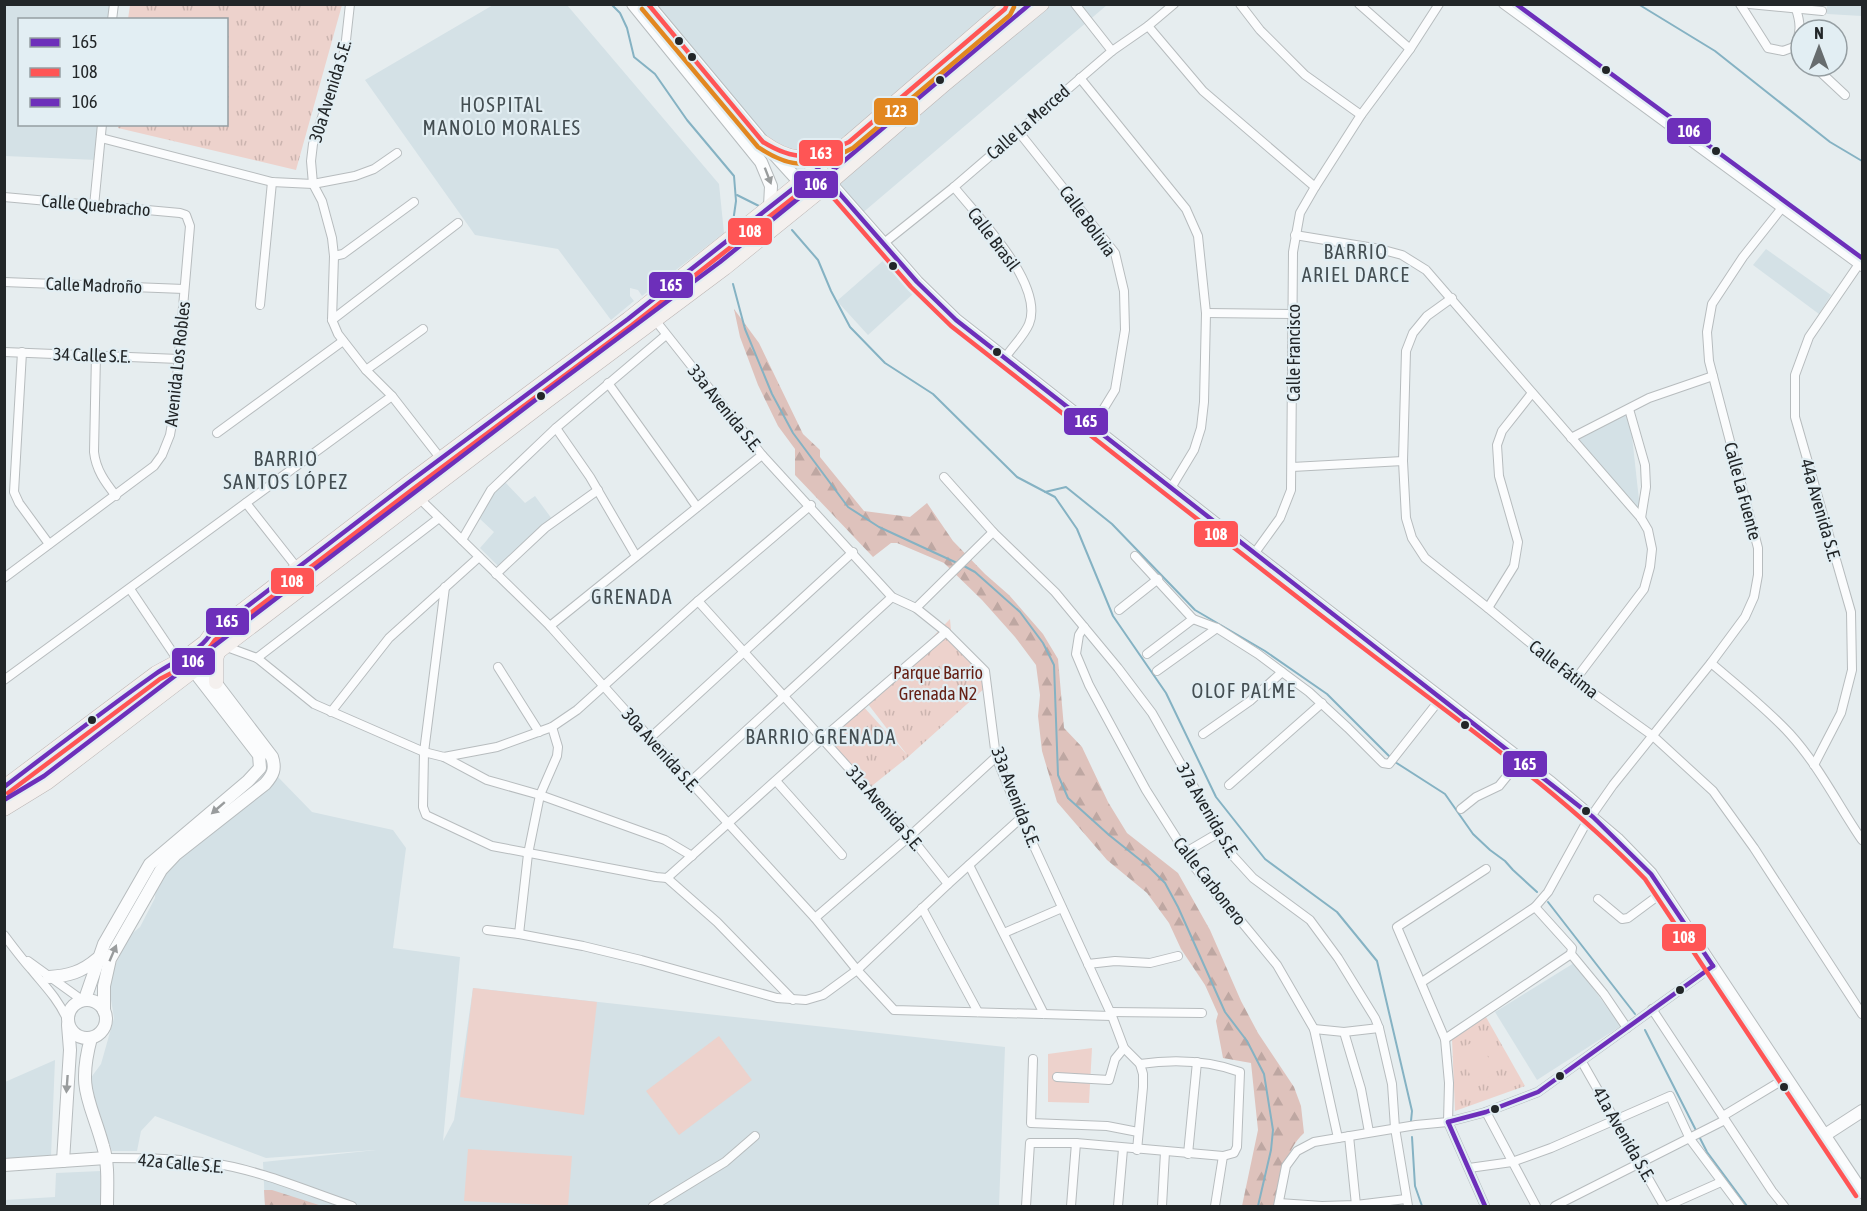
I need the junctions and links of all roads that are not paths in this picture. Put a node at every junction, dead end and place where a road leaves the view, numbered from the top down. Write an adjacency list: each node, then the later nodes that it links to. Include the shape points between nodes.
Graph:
1 (350, 4): 35 (street, 30a Avenida S.E., via 345,49 313,144)
2 (633, 4): 42 (street, one-way to 42, via 761,162 771,186)
3 (648, 4): 28 (street)
4 (1009, 4): 29 (main road)
5 (1042, 4): 34 (main road)
6 (1075, 4): 20 (street)
7 (1174, 4): 17 (street, Calle La Merced)
8 (1240, 4): 24 (street, via 1305,75)
9 (1359, 4): 18 (street)
10 (1438, 4): 18 (street, Calle Francisco)
11 (1503, 4): 43 (street)
12 (1740, 4): 19 (street, via 1768,48)
13 (1749, 4): 14 (street)
14 (1796, 9): 15 (street); 16 (street)
15 (1822, 11)
16 (1799, 18)
17 (1148, 26): 20 (street, Calle La Merced); 37 (street, via 1203,91)
18 (1410, 49): 24 (street, Calle Francisco)
19 (1789, 49)
20 (1112, 51): 21 (street, Calle La Merced)
21 (1080, 78): 26 (street, Calle La Merced); 55 (street, via 1186,209 1198,236)
22 (1827, 78): 23 (street)
23 (1845, 95)
24 (1361, 115): 37 (street, Calle Francisco)
25 (102, 126): 27 (street)
26 (1018, 131): 36 (street, Calle La Merced); 73 (street, Calle Bolivia, via 1116,253 1124,291 1125,330 1115,390)
27 (101, 138): 32 (street); 41 (street)
28 (764, 142): 29 (main road, via 782,155 800,159); 33 (street)
29 (849, 142): 31 (main road)
30 (397, 153): 35 (street, via 374,169)
31 (818, 168): 33 (main road); 34 (street)
32 (272, 182): 35 (street); 53 (street)
33 (800, 183): 39 (street); 42 (main road)
34 (830, 183): 39 (main road); 47 (street)
35 (313, 184): 48 (street, 30a Avenida S.E., via 325,212)
36 (954, 187): 47 (street, Calle La Merced); 65 (street, Calle Brasil, via 1015,262 1030,293 1029,323)
37 (1315, 187): 46 (street, Calle Francisco, via 1300,213)
38 (4, 197): 41 (street, Calle Quebracho)
39 (813, 197): 58 (main road)
40 (414, 202): 48 (street, via 344,254)
41 (94, 206): 44 (street, Calle Quebracho)
42 (770, 206): 54 (main road)
43 (1781, 209): 49 (street); 68 (street, Calle La Fuente, via 1712,304 1707,332)
44 (186, 215): 51 (street, Avenida Los Robles, via 190,225)
45 (458, 223): 57 (street)
46 (1295, 235): 52 (street, via 1402,255 1426,270); 56 (street, Calle Francisco)
47 (884, 243): 65 (street, via 956,320)
48 (334, 255): 57 (street, 30a Avenida S.E.)
49 (1861, 266): 143 (street, 44a Avenida S.E., via 1809,337 1795,375 1795,417 1851,612 1852,670 1841,713)
50 (4, 282): 51 (street, Calle Madroño)
51 (184, 289): 66 (street, Avenida Los Robles)
52 (1452, 298): 70 (street); 79 (street, Calle Fátima, via 1427,316 1413,333 1406,351)
53 (260, 305)
54 (644, 306): 58 (street, 33a Avenida S.E.); 78 (main road)
55 (1206, 313): 56 (street); 82 (street, via 1201,428 1194,450)
56 (1293, 314): 80 (street, Calle Francisco)
57 (332, 320): 61 (street, 30a Avenida S.E.)
58 (656, 321): 60 (street, 33a Avenida S.E.); 85 (main road)
59 (423, 329): 67 (street)
60 (666, 335): 69 (street); 77 (street, 33a Avenida S.E.)
61 (343, 342): 67 (street, 30a Avenida S.E.); 75 (street)
62 (4, 352): 63 (street, 34 Calle S.E.)
63 (22, 352): 64 (street, 34 Calle S.E.); 93 (street, via 14,492)
64 (96, 354): 66 (street, 34 Calle S.E.); 84 (street, via 95,458 100,474)
65 (1005, 358): 73 (street)
66 (179, 359): 84 (street, Avenida Los Robles, via 170,435 162,455)
67 (366, 370): 71 (street, 30a Avenida S.E.)
68 (1713, 376): 72 (street); 120 (street, Calle La Fuente, via 1758,548 1758,575 1745,617)
69 (608, 383): 74 (street); 88 (street)
70 (1532, 393): 76 (street); 108 (street, via 1502,431 1497,445 1499,476 1518,542 1514,566)
71 (392, 396): 78 (street, 30a Avenida S.E.); 86 (street)
72 (1629, 409): 76 (street); 90 (street, via 1645,465)
73 (1092, 426): 82 (street)
74 (556, 428): 83 (street); 92 (street, via 490,490)
75 (217, 433)
76 (1571, 438): 90 (street)
77 (762, 455): 87 (street, 33a Avenida S.E.); 88 (street)
78 (441, 459): 99 (main road)
79 (1403, 461): 80 (street); 108 (street, Calle Fátima, via 1406,518 1412,538 1425,558)
80 (1292, 467): 95 (street, Calle Francisco, via 1291,490 1280,518)
81 (944, 477): 91 (street, 37a Avenida S.E.)
82 (1171, 488): 95 (street)
83 (598, 490): 96 (street); 100 (street, via 545,528)
84 (116, 496): 93 (street, Avenida Los Robles)
85 (419, 498): 89 (street, 30a Avenida S.E.); 115 (main road)
86 (246, 503): 99 (street); 104 (street)
87 (811, 506): 94 (street, 33a Avenida S.E.); 106 (street)
88 (697, 507): 96 (street)
89 (440, 518): 92 (street, 30a Avenida S.E.); 119 (street)
90 (1641, 518): 126 (street, via 1652,549 1644,589)
91 (993, 532): 107 (street); 112 (street, 37a Avenida S.E., via 1055,592)
92 (462, 540): 98 (street, 30a Avenida S.E.)
93 (48, 544): 101 (street, Avenida Los Robles)
94 (853, 552): 105 (street, 33a Avenida S.E.); 116 (street)
95 (1254, 554): 130 (street)
96 (636, 556): 111 (street)
97 (1135, 556): 102 (street)
98 (479, 557): 100 (street, 30a Avenida S.E.); 103 (street)
99 (297, 569): 118 (main road)
100 (496, 574): 111 (street, 30a Avenida S.E.)
101 (4, 578)
102 (1158, 579): 109 (street); 110 (street)
103 (445, 587): 132 (street, via 389,638); 139 (street)
104 (129, 589): 118 (street); 125 (street)
105 (892, 597): 107 (street, 33a Avenida S.E.); 129 (street)
106 (699, 601): 116 (street, 31a Avenida S.E.); 128 (street)
107 (916, 608): 114 (street, 33a Avenida S.E.)
108 (1488, 608): 126 (street, Calle Fátima)
109 (1119, 610)
110 (1193, 619): 113 (street); 117 (street)
111 (550, 626): 128 (street, 30a Avenida S.E.)
112 (1084, 627): 154 (street, 37a Avenida S.E., via 1152,713); 157 (street, Calle Carbonero, via 1076,654 1089,685 1146,790)
113 (1217, 628): 123 (street); 124 (street)
114 (946, 632): 138 (street); 141 (street, 33a Avenida S.E., via 985,671)
115 (221, 648): 119 (street); 121 (main road); 127 (main road, via 216,659)
116 (745, 651): 129 (street, 31a Avenida S.E.); 137 (street)
117 (1147, 654)
118 (184, 655): 121 (street); 147 (main road)
119 (257, 658): 132 (street, via 314,704)
120 (1711, 663): 136 (street, Calle La Fuente); 143 (street, via 1765,709)
121 (197, 667): 127 (street); 149 (main road, via 48,782); 178 (street, one-way to 178, via 259,755 260,768 150,864)
122 (498, 667): 134 (street)
123 (1157, 671)
124 (1282, 672): 131 (street); 135 (street, via 1250,701)
125 (4, 680)
126 (1575, 680): 136 (street, Calle Fátima)
127 (216, 682): 187 (street, one-way to 127, via 110,959 161,870 273,774 272,758)
128 (603, 685): 133 (street); 137 (street, 30a Avenida S.E.)
129 (784, 696): 138 (street, 31a Avenida S.E.); 145 (street)
130 (1441, 698): 131 (street, via 1389,764 1383,764); 142 (street)
131 (1322, 704): 146 (street)
132 (331, 712): 139 (street)
133 (552, 727): 134 (street); 148 (street, via 557,756)
134 (539, 732): 140 (street, via 497,747)
135 (1203, 734)
136 (1653, 736): 151 (street, Calle La Fuente); 192 (street, Calle Fátima, via 1713,791)
137 (650, 738): 145 (street, 30a Avenida S.E.)
138 (823, 738): 144 (street); 155 (street, 31a Avenida S.E.)
139 (424, 752): 140 (street); 158 (street, via 426,815 482,842)
140 (444, 757): 148 (street, via 487,780)
141 (996, 757): 152 (street, 33a Avenida S.E.); 155 (street)
142 (1520, 760): 150 (street, via 1495,790 1476,796); 151 (street)
143 (1814, 765): 156 (street)
144 (776, 781): 153 (street); 160 (street)
145 (690, 782): 153 (street, 30a Avenida S.E.)
146 (1229, 785)
147 (4, 787)
148 (540, 795): 158 (street); 159 (street, via 665,840)
149 (4, 809)
150 (1461, 809)
151 (1593, 817): 165 (street, via 1651,874); 167 (street, Calle La Fuente)
152 (1021, 818): 161 (street); 169 (street, 33a Avenida S.E.)
153 (728, 823): 159 (street); 170 (street, 30a Avenida S.E.)
154 (1220, 832): 157 (street); 194 (street, 37a Avenida S.E., via 1253,878 1317,928)
155 (910, 836): 164 (street, 31a Avenida S.E.); 170 (street)
156 (1861, 836)
157 (1186, 852): 196 (street, Calle Carbonero, via 1224,904 1277,965)
158 (528, 854): 163 (street); 173 (street)
159 (692, 855): 163 (street)
160 (842, 855)
161 (969, 865): 164 (street); 172 (street)
162 (1486, 869): 183 (street, via 1397,927)
163 (667, 878): 185 (street, via 717,922)
164 (948, 884): 168 (street)
165 (1663, 892): 166 (street, via 1622,920); 180 (street)
166 (1598, 899)
167 (1535, 907): 175 (street, via 1572,948); 183 (street, Calle La Fuente)
168 (922, 908): 181 (street); 188 (street)
169 (1062, 908): 172 (street); 179 (street, 33a Avenida S.E.)
170 (815, 918): 181 (street, 30a Avenida S.E.)
171 (487, 930): 173 (street)
172 (1004, 933): 190 (street)
173 (519, 934): 185 (street, via 583,946)
174 (4, 935): 177 (street)
175 (1571, 954): 195 (street); 199 (street)
176 (1178, 956): 179 (street, via 1150,963)
177 (23, 957): 182 (street); 193 (street, via 62,1006)
178 (98, 958): 182 (street, via 75,974); 184 (street)
179 (1089, 964): 191 (street, 33a Avenida S.E.)
180 (1713, 966): 186 (street); 206 (street)
181 (857, 970): 185 (street, via 822,995); 188 (street, 30a Avenida S.E., via 894,1010)
182 (49, 977): 184 (street)
183 (1422, 982): 199 (street)
184 (83, 1000): 187 (street, via 96,1002); 193 (street, via 71,1007)
185 (793, 1000)
186 (1652, 1009): 195 (street); 209 (street)
187 (104, 1011): 198 (street, via 106,1023)
188 (978, 1012): 190 (street)
189 (1202, 1013): 191 (street)
190 (1044, 1014): 191 (street)
191 (1111, 1014): 200 (street, 33a Avenida S.E.)
192 (1863, 1014)
193 (68, 1022): 198 (street, via 77,1036); 227 (street, one-way to 227, via 70,1050)
194 (1379, 1028): 197 (street); 212 (street, 37a Avenida S.E., via 1392,1083)
195 (1627, 1028): 203 (street)
196 (1314, 1029): 197 (street); 218 (street, Calle Carbonero)
197 (1344, 1032): 214 (street)
198 (91, 1038): 226 (street, via 84,1082)
199 (1445, 1039): 211 (street)
200 (1124, 1048): 204 (street, 33a Avenida S.E.); 205 (street, via 1115,1059 1109,1080)
201 (1033, 1059): 213 (street, via 1031,1123 1107,1126)
202 (1197, 1062): 204 (street); 224 (street); 225 (street, via 1219,1064 1240,1072 1237,1148)
203 (1582, 1062): 208 (street, via 1538,1092); 210 (street, 41a Avenida S.E.)
204 (1140, 1064): 213 (street, via 1143,1087)
205 (1058, 1077)
206 (1786, 1078): 209 (street); 215 (street)
207 (1863, 1111): 215 (street)
208 (1486, 1112): 211 (street); 228 (street)
209 (1724, 1118): 219 (street); 251 (street)
210 (1616, 1119): 219 (street, via 1670,1096); 228 (street); 229 (street, 41a Avenida S.E.)
211 (1448, 1122): 212 (street); 231 (street)
212 (1395, 1128): 214 (street); 234 (street, 37a Avenida S.E.)
213 (1138, 1132): 222 (street)
214 (1369, 1132): 217 (street)
215 (1825, 1135): 233 (street)
216 (755, 1136): 239 (street, via 725,1162)
217 (1349, 1136): 218 (street); 236 (street)
218 (1338, 1138): 235 (street, via 1314,1142 1297,1151 1286,1166)
219 (1690, 1139): 229 (street); 232 (street)
220 (1076, 1143): 221 (street); 240 (street, via 1030,1143); 241 (street)
221 (1123, 1149): 222 (street); 242 (street)
222 (1137, 1150): 223 (street)
223 (1165, 1152): 224 (street); 243 (street)
224 (1188, 1154): 225 (street)
225 (1223, 1156): 244 (street)
226 (106, 1158): 227 (street, 42a Calle S.E.); 237 (street); 238 (street, 42a Calle S.E., via 214,1163)
227 (63, 1161): 230 (street, 42a Calle S.E.)
228 (1512, 1162): 231 (street); 247 (street)
229 (1641, 1162): 248 (street); 249 (street, 41a Avenida S.E.)
230 (4, 1165)
231 (1469, 1168): 246 (street)
232 (1721, 1182): 249 (street); 250 (street)
233 (1863, 1192)
234 (1407, 1203): 236 (street)
235 (1278, 1205): 245 (street)
236 (1356, 1205): 245 (street)
237 (107, 1206)
238 (352, 1206)
239 (654, 1206)
240 (1026, 1206)
241 (1071, 1206)
242 (1118, 1206)
243 (1162, 1206)
244 (1215, 1206)
245 (1322, 1206)
246 (1485, 1206)
247 (1536, 1206)
248 (1555, 1206)
249 (1666, 1206)
250 (1740, 1206)
251 (1784, 1206)

